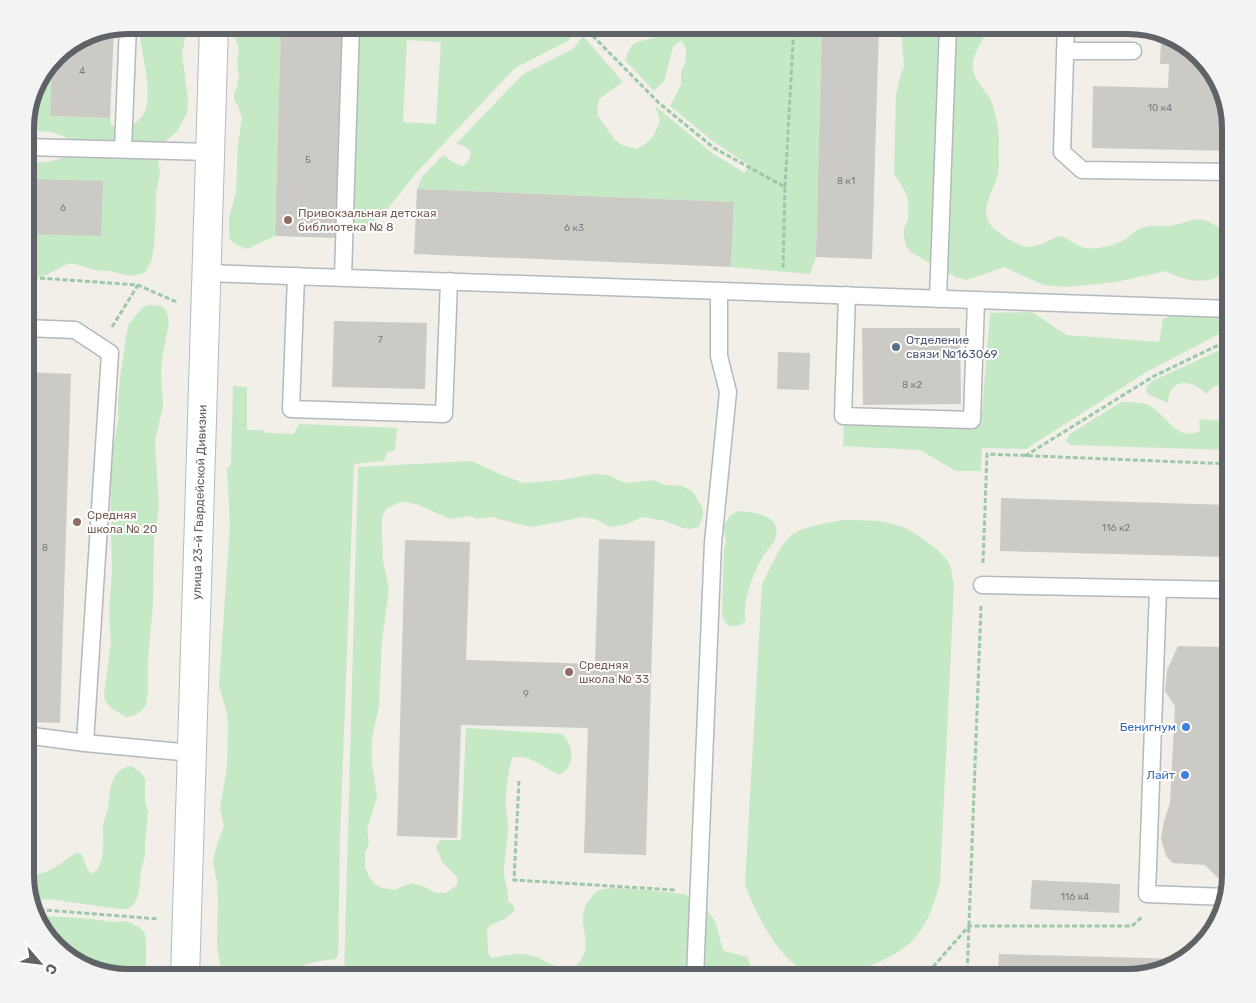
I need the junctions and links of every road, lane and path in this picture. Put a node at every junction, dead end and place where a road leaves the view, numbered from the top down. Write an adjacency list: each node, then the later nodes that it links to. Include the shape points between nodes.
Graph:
1 (128, 34): 11 (lane)
2 (214, 34): 12 (street, улица 23-й Гвардейской Дивизии)
3 (352, 34): 18 (lane)
4 (591, 34): 14 (path, via 660,104 714,148)
5 (794, 34): 14 (path)
6 (948, 34): 24 (lane)
7 (1066, 34): 8 (lane)
8 (1065, 51): 9 (lane); 13 (lane, via 1062,152 1082,170)
9 (1132, 51)
10 (34, 147): 11 (lane)
11 (123, 149): 12 (lane)
12 (210, 152): 15 (street, улица 23-й Гвардейской Дивизии)
13 (1222, 172)
14 (785, 187): 22 (path)
15 (206, 273): 16 (lane); 26 (street, улица 23-й Гвардейской Дивизии)
16 (296, 276): 18 (lane); 19 (lane, via 291,409 444,414)
17 (34, 278): 20 (path)
18 (343, 278): 19 (lane)
19 (450, 281): 21 (lane)
20 (138, 285): 26 (path, via 174,301); 30 (path)
21 (719, 291): 22 (lane); 40 (lane, via 719,356 728,392 713,543)
22 (782, 293): 23 (lane)
23 (847, 295): 24 (lane); 25 (lane, via 842,416 972,420)
24 (938, 298): 25 (lane)
25 (976, 300): 27 (lane)
26 (206, 302): 38 (street, улица 23-й Гвардейской Дивизии)
27 (1222, 309)
28 (34, 328): 30 (lane, via 75,330)
29 (1222, 343): 31 (path, via 1154,376)
30 (101, 347): 37 (lane, via 110,353)
31 (1025, 456): 32 (path); 33 (path, via 987,454)
32 (1222, 464)
33 (982, 585): 34 (lane); 45 (path)
34 (1158, 589): 35 (lane); 41 (lane, via 1147,894)
35 (1222, 590)
36 (34, 736): 37 (lane)
37 (85, 743): 38 (lane)
38 (192, 754): 44 (street, улица 23-й Гвардейской Дивизии)
39 (519, 781): 40 (path, via 514,880)
40 (698, 892): 47 (lane)
41 (1167, 894): 42 (lane); 45 (path, via 1132,926)
42 (1220, 896)
43 (40, 910): 44 (path)
44 (186, 921): 46 (street, улица 23-й Гвардейской Дивизии)
45 (968, 926): 48 (path); 49 (path)
46 (184, 969)
47 (695, 969)
48 (931, 969)
49 (967, 969)

